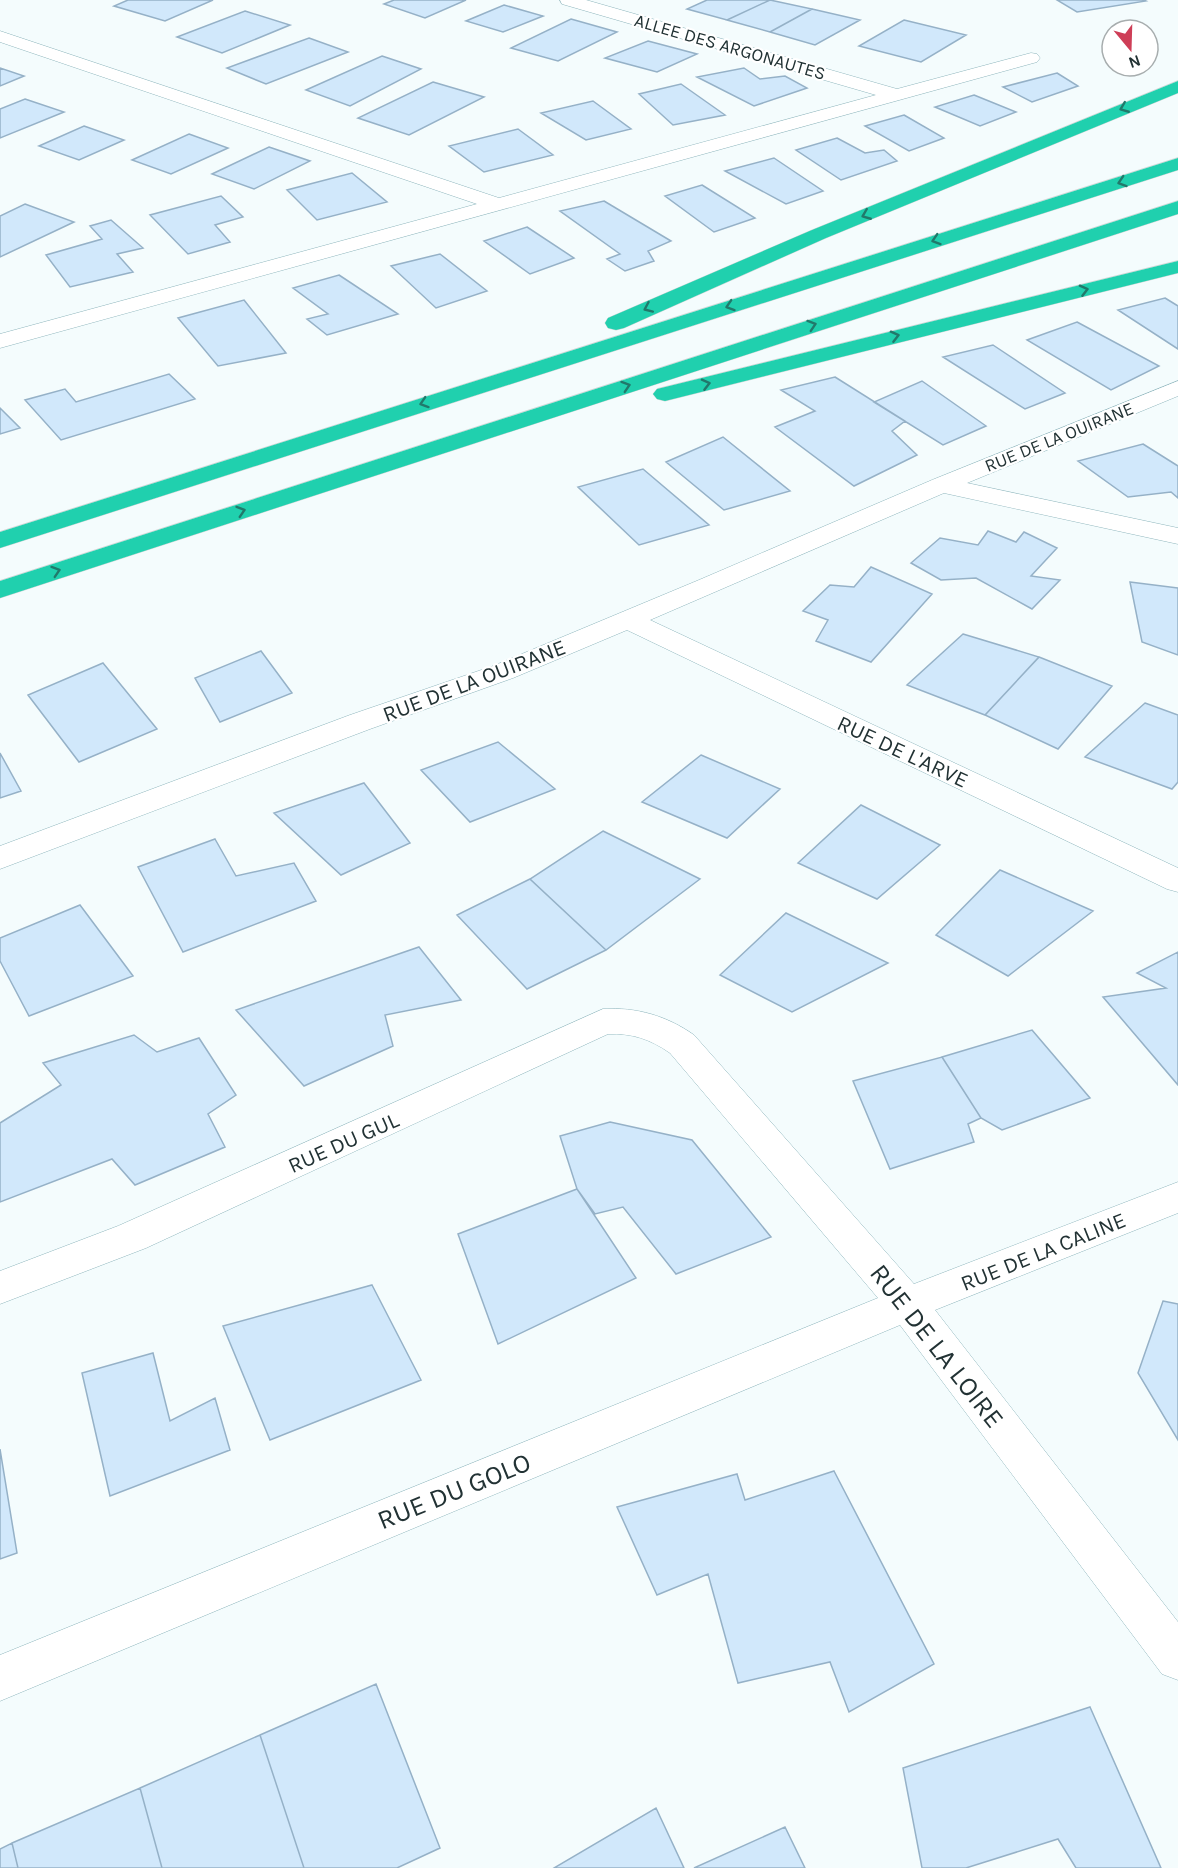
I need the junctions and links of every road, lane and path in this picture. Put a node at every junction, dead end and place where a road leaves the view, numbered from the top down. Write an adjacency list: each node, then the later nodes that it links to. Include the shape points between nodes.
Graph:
1 (568, 0): 5 (street, ALLEE DES ARGONAUTES)
2 (0, 36): 7 (street)
3 (1030, 58): 5 (street)
4 (1178, 86): 12 (highway, one-way to 12, via 819,234)
5 (893, 94): 7 (street)
6 (1178, 164): 12 (highway, one-way to 12)
7 (497, 204): 10 (street)
8 (1178, 207): 13 (highway, one-way to 8)
9 (1178, 267): 13 (highway, one-way to 9)
10 (0, 341)
11 (1178, 388): 14 (street, RUE DE LA OUIRANE)
12 (451, 394): 16 (highway, one-way to 16)
13 (364, 471): 17 (highway, one-way to 13)
14 (941, 486): 15 (street, RUE DE LA OUIRANE); 18 (street, RUE DE LA OUIRANE)
15 (1178, 536)
16 (0, 540)
17 (0, 590)
18 (627, 620): 19 (street, RUE DE LA OUIRANE, via 503,672); 20 (street, RUE DE L'ARVE)
19 (0, 858)
20 (1178, 881)
21 (682, 1044): 23 (street, RUE DU GUL, via 645,1023 603,1022 132,1237); 24 (street, RUE DE LA LOIRE)
22 (1178, 1197): 24 (street, RUE DE LA CALINE)
23 (0, 1288)
24 (907, 1304): 25 (street, RUE DE LA LOIRE); 26 (street, RUE DU GOLO)
25 (1178, 1658)
26 (0, 1678)

